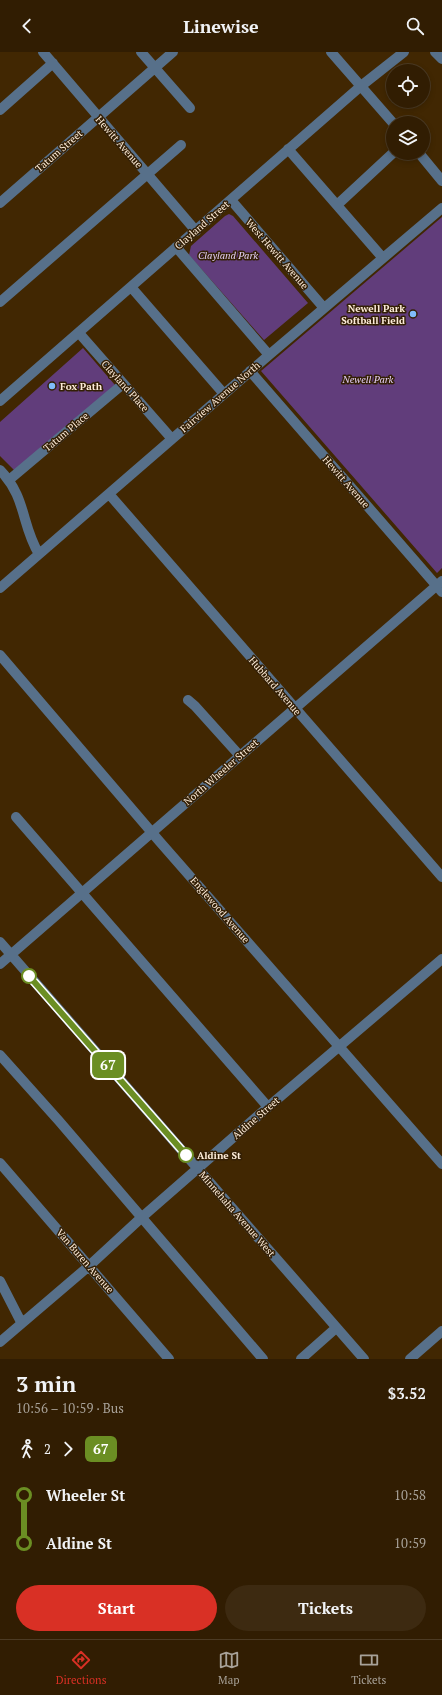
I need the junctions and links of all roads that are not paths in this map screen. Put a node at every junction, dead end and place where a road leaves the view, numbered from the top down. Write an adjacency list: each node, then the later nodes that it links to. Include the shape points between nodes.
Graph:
1 (43, 52): 8 (street, Hewitt Avenue)
2 (141, 52): 9 (street)
3 (173, 52): 9 (street, Tatum Street)
4 (331, 52): 10 (street)
5 (404, 52): 10 (street, Clayland Street)
6 (436, 52): 7 (street)
7 (442, 59)
8 (53, 63): 12 (street); 14 (street, Hewitt Avenue)
9 (155, 68): 11 (street); 14 (street, Tatum Street)
10 (361, 86): 13 (street); 16 (street, Clayland Street)
11 (190, 108)
12 (0, 110)
13 (387, 116)
14 (98, 117): 19 (street, Hewitt Avenue); 22 (street, Tatum Street)
15 (181, 145): 19 (street)
16 (288, 149): 21 (street, Clayland Street); 23 (street)
17 (386, 160): 23 (street)
18 (425, 160): 20 (street)
19 (148, 175): 25 (street, Hewitt Avenue); 29 (street)
20 (442, 181)
21 (231, 200): 25 (street, Clayland Street); 30 (street, West Hewitt Avenue)
22 (0, 203)
23 (337, 205): 27 (street)
24 (442, 208): 27 (street, Fairview Avenue North)
25 (196, 231): 26 (street, Clayland Street)
26 (176, 247): 28 (street, Clayland Street); 32 (street)
27 (382, 257): 30 (street, Fairview Avenue North)
28 (131, 287): 31 (street, Clayland Street); 35 (street)
29 (0, 302)
30 (324, 308): 32 (street, Fairview Avenue North)
31 (78, 333): 34 (street, Clayland Place); 36 (street, Clayland Street)
32 (269, 354): 33 (street, Fairview Avenue North)
33 (250, 371): 35 (street, Fairview Avenue North); 42 (street, Hewitt Avenue)
34 (124, 384): 37 (street, Clayland Place); 39 (street, Tatum Place)
35 (224, 394): 37 (street, Fairview Avenue North)
36 (0, 401)
37 (172, 439): 40 (street, Fairview Avenue North)
38 (0, 470): 39 (street)
39 (9, 480): 41 (street, via 24,511 32,543)
40 (109, 494): 41 (street, Fairview Avenue North); 46 (street, Hubbard Avenue)
41 (39, 554): 43 (street, Fairview Avenue North)
42 (440, 586): 46 (street, North Wheeler Street)
43 (0, 588)
44 (0, 654): 49 (street, Englewood Avenue)
45 (188, 700): 47 (street)
46 (295, 708): 47 (street, North Wheeler Street); 50 (street, Hubbard Avenue)
47 (240, 756): 49 (street, North Wheeler Street)
48 (16, 817): 51 (street)
49 (152, 832): 51 (street, North Wheeler Street); 56 (street, Englewood Avenue)
50 (442, 877)
51 (81, 892): 53 (street, North Wheeler Street); 58 (street)
52 (0, 942): 53 (street, Minnehaha Avenue West)
53 (11, 954): 55 (street, North Wheeler Street); 61 (street, Minnehaha Avenue West)
54 (442, 959): 56 (street, Aldine Street)
55 (0, 964)
56 (340, 1047): 58 (street, Aldine Street); 60 (street, Englewood Avenue)
57 (0, 1055): 62 (street)
58 (268, 1107): 61 (street, Aldine Street)
59 (0, 1163): 63 (street, Van Buren Avenue)
60 (442, 1164)
61 (197, 1169): 62 (street, Aldine Street); 66 (street, Minnehaha Avenue West)
62 (141, 1218): 63 (street, Aldine Street); 70 (street)
63 (88, 1266): 65 (street, Aldine Street); 69 (street, Van Buren Avenue)
64 (0, 1281): 65 (street)
65 (21, 1322): 68 (street, Aldine Street)
66 (336, 1328): 71 (street); 72 (street, Minnehaha Avenue West)
67 (442, 1331): 73 (street)
68 (0, 1342)
69 (169, 1359)
70 (263, 1359)
71 (300, 1359)
72 (364, 1359)
73 (410, 1359)

